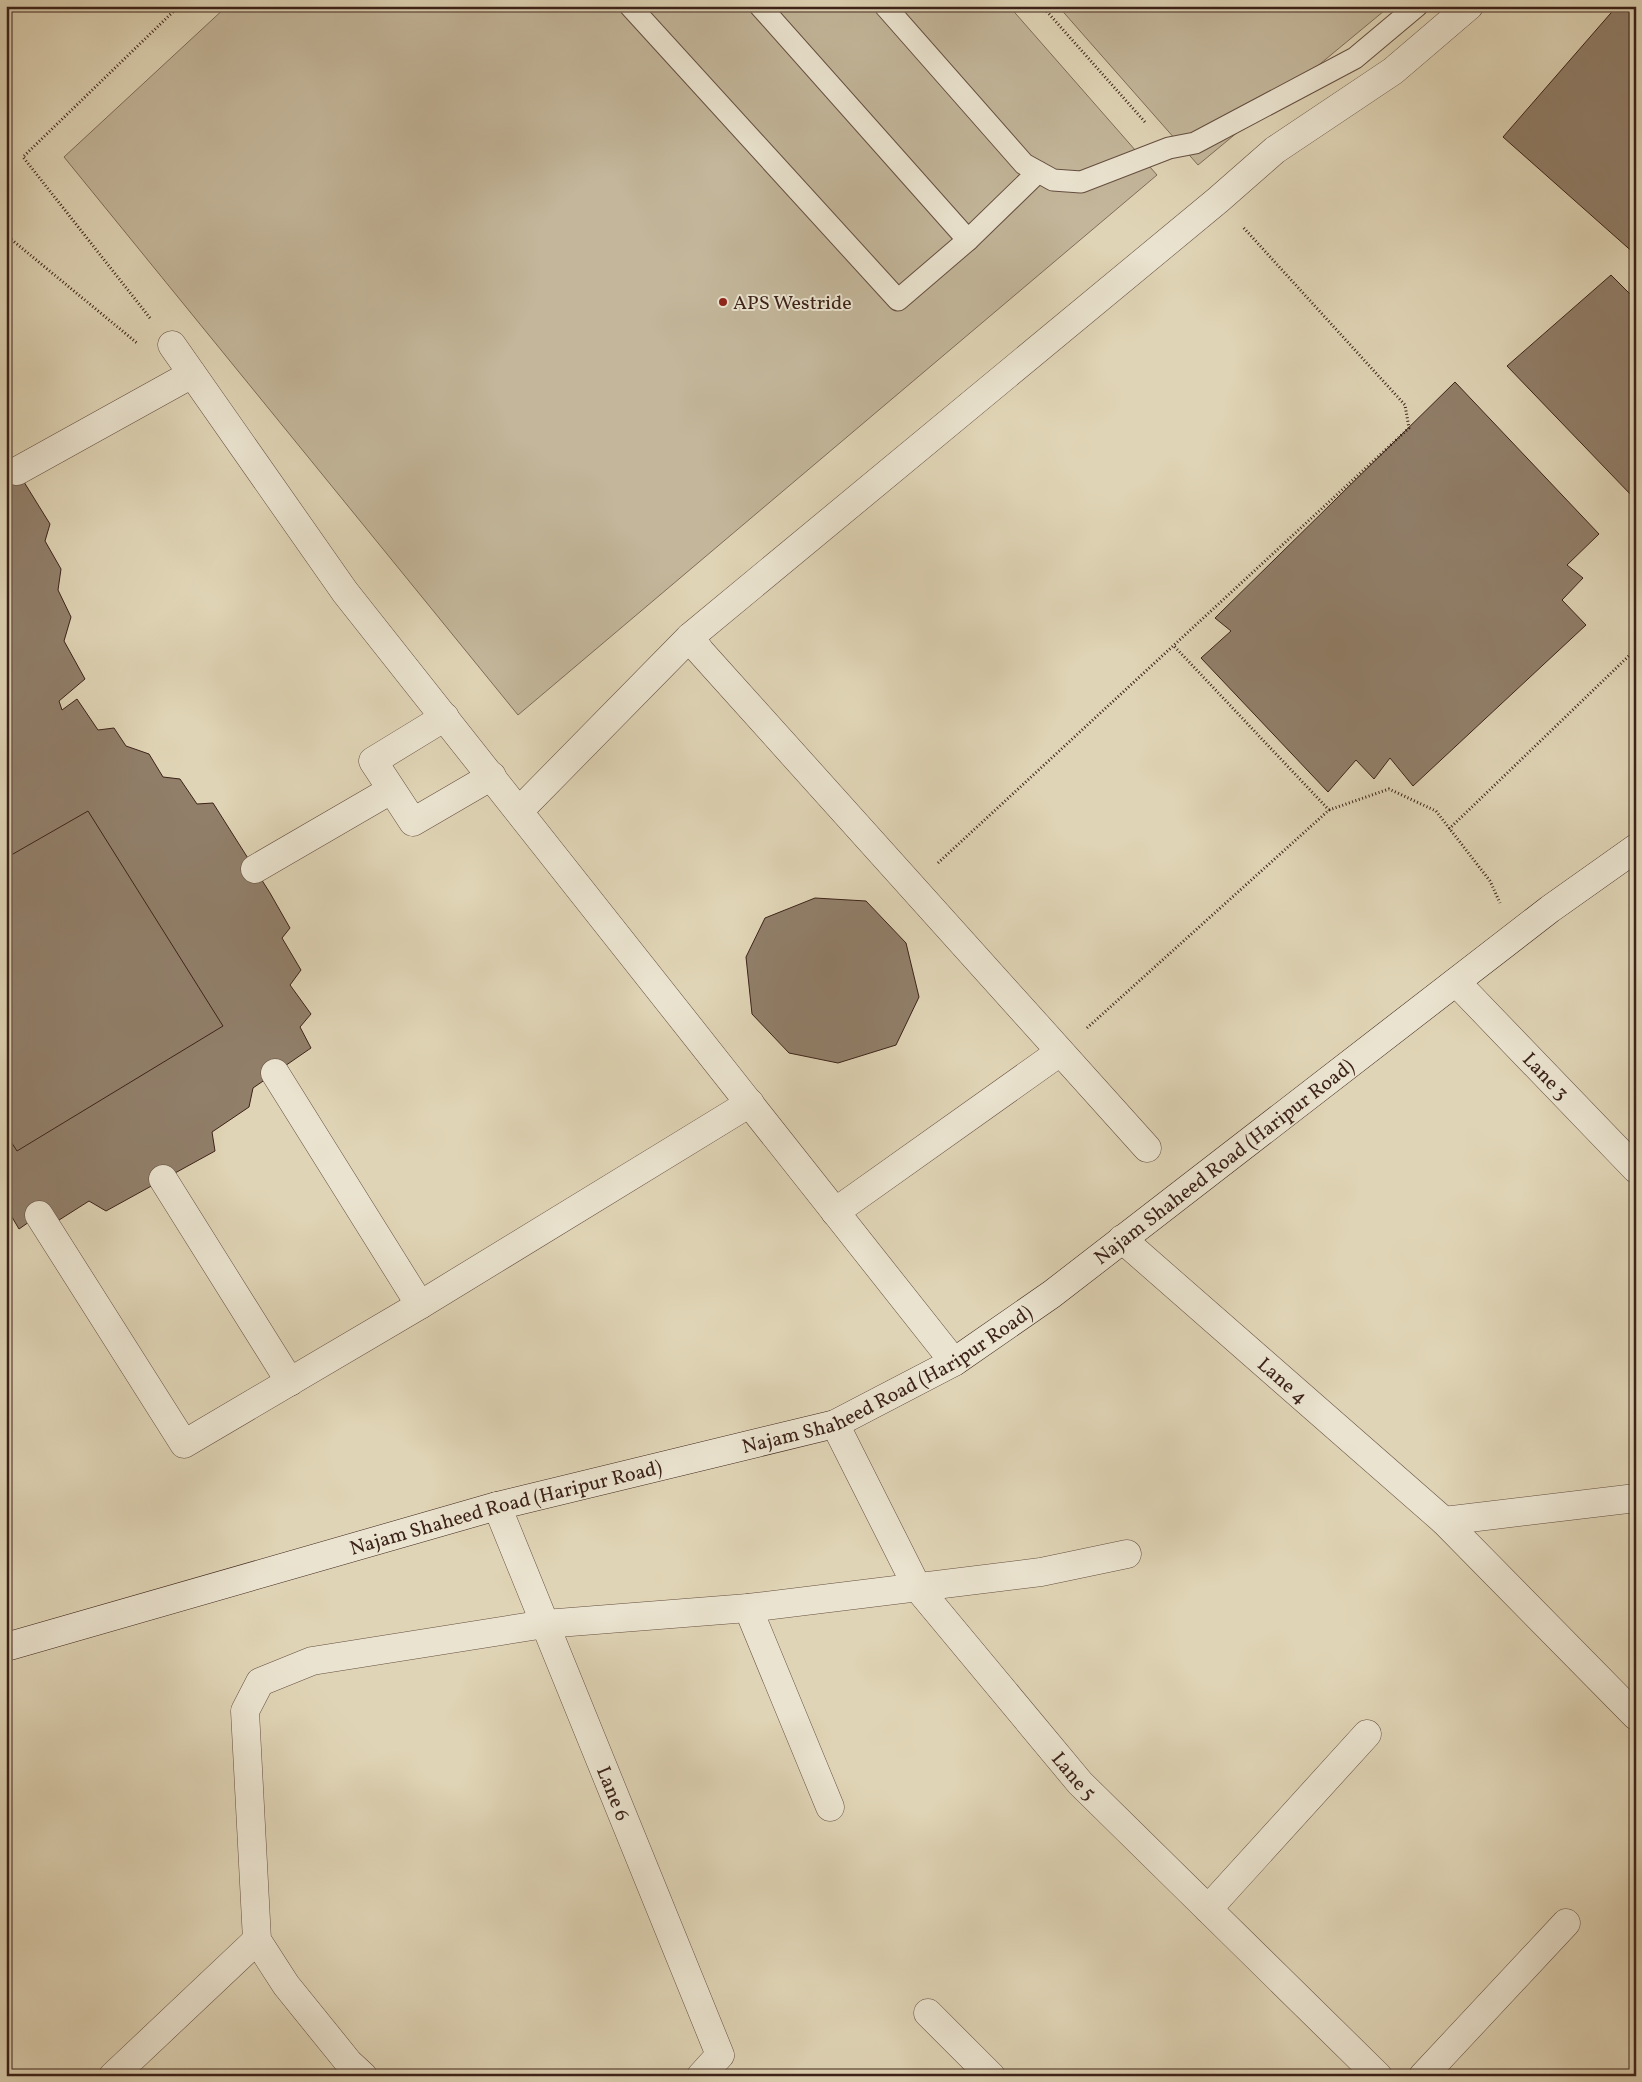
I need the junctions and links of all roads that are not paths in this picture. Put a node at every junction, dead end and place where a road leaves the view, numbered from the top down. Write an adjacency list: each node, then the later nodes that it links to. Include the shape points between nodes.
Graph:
1 (630, 6): 7 (lane, via 898,300)
2 (760, 6): 7 (lane)
3 (885, 6): 6 (lane, via 1024,164)
4 (1417, 6): 6 (lane, via 1355,58 1194,143 1169,148 1081,182 1053,180)
5 (1469, 6): 11 (street, via 1393,71 1275,150)
6 (1038, 172): 7 (lane)
7 (968, 240)
8 (172, 345): 9 (street)
9 (192, 374): 10 (street); 12 (street, via 345,592)
10 (17, 471)
11 (690, 636): 15 (street); 19 (street)
12 (445, 717): 13 (street); 14 (street, via 373,761)
13 (492, 776): 14 (street, via 413,822); 15 (street)
14 (391, 790): 17 (street)
15 (519, 811): 21 (street)
16 (1636, 848): 18 (street, Najam Shaheed Road (Haripur Road))
17 (255, 868)
18 (1456, 982): 23 (street, Lane 3); 27 (street, Najam Shaheed Road (Haripur Road))
19 (1060, 1052): 22 (street); 25 (street)
20 (275, 1073): 28 (street)
21 (750, 1103): 25 (street); 28 (street)
22 (1147, 1148)
23 (1636, 1169)
24 (163, 1179): 30 (street)
25 (835, 1212): 29 (street)
26 (39, 1215): 30 (street, via 184,1444)
27 (1122, 1239): 29 (street, Najam Shaheed Road (Haripur Road), via 1052,1294); 34 (street, Lane 4)
28 (420, 1305): 30 (street)
29 (954, 1362): 31 (street, Najam Shaheed Road (Haripur Road))
30 (290, 1382)
31 (835, 1424): 33 (street, Najam Shaheed Road (Haripur Road)); 36 (street, Lane 5)
32 (1636, 1498): 34 (street)
33 (497, 1506): 38 (street, Lane 6); 39 (street, Najam Shaheed Road (Haripur Road))
34 (1444, 1521): 40 (street, Lane 4)
35 (1127, 1554): 36 (street, via 1041,1572)
36 (917, 1586): 37 (street); 43 (street, Lane 5, via 1080,1783)
37 (748, 1608): 38 (street); 42 (street)
38 (545, 1624): 45 (street, via 312,1661 260,1682 244,1711); 49 (street, Lane 6, via 720,2055)
39 (6, 1647)
40 (1636, 1716)
41 (1367, 1734): 43 (street)
42 (830, 1807)
43 (1208, 1909): 51 (street, Lane 5)
44 (1566, 1923): 52 (street)
45 (257, 1940): 47 (street); 48 (street, via 286,1985)
46 (928, 2013): 50 (street)
47 (113, 2076)
48 (363, 2076)
49 (701, 2076)
50 (991, 2076)
51 (1378, 2076)
52 (1423, 2076)

